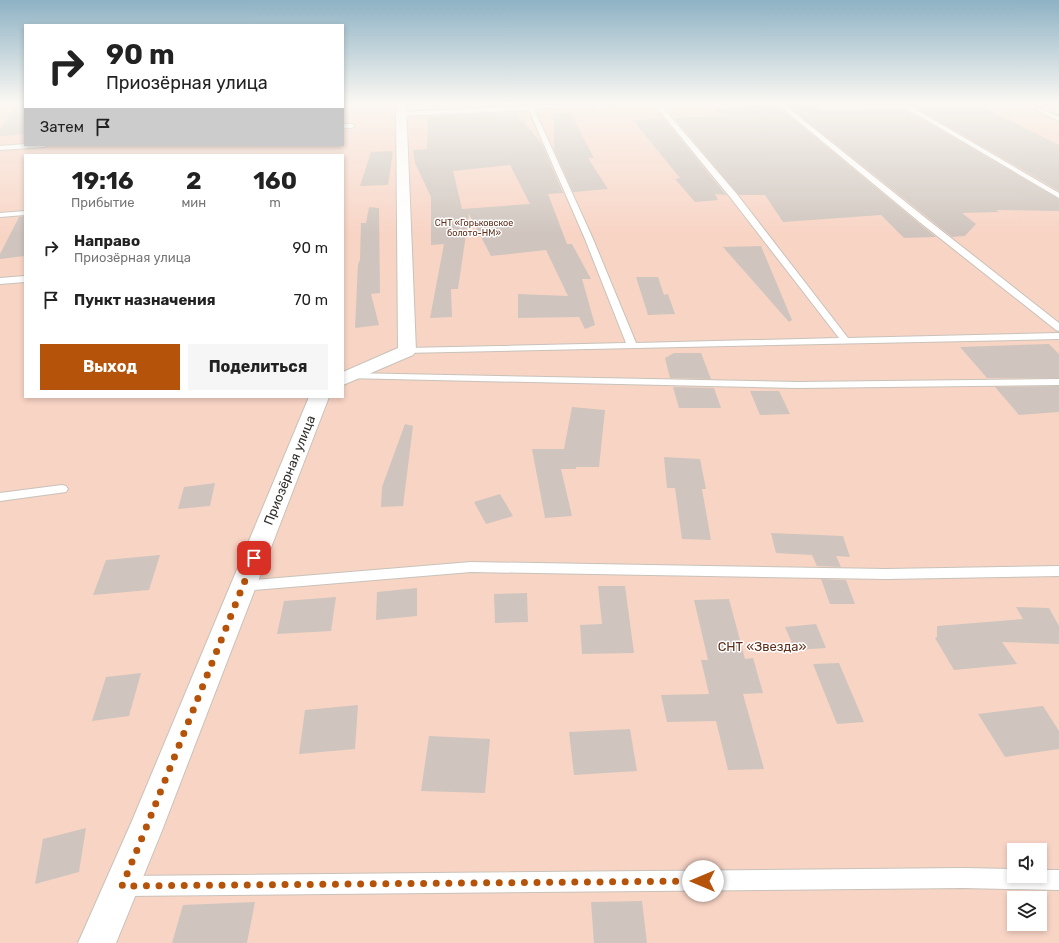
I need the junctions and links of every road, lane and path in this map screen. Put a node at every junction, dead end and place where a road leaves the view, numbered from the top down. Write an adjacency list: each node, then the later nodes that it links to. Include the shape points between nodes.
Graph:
1 (29, 146): 7 (lane)
2 (402, 146): 17 (street)
3 (548, 146): 16 (lane)
4 (691, 146): 15 (lane, via 733,195)
5 (832, 146): 13 (lane)
6 (974, 146): 8 (lane)
7 (0, 148)
8 (1059, 196)
9 (24, 213): 10 (lane)
10 (0, 215)
11 (24, 279): 12 (lane)
12 (0, 281)
13 (1059, 328)
14 (1059, 336): 15 (lane)
15 (845, 340): 16 (lane)
16 (632, 346): 17 (lane)
17 (407, 351): 18 (street)
18 (346, 377): 19 (lane, via 798,385)
19 (1059, 382)
20 (319, 398): 24 (street, Приозёрная улица)
21 (62, 489): 22 (lane)
22 (0, 497)
23 (1059, 571): 24 (lane, via 886,574 471,567)
24 (242, 586): 26 (street, Приозёрная улица)
25 (1059, 880): 26 (lane, via 963,878)
26 (122, 886): 27 (street, Приозёрная улица)
27 (97, 943)

